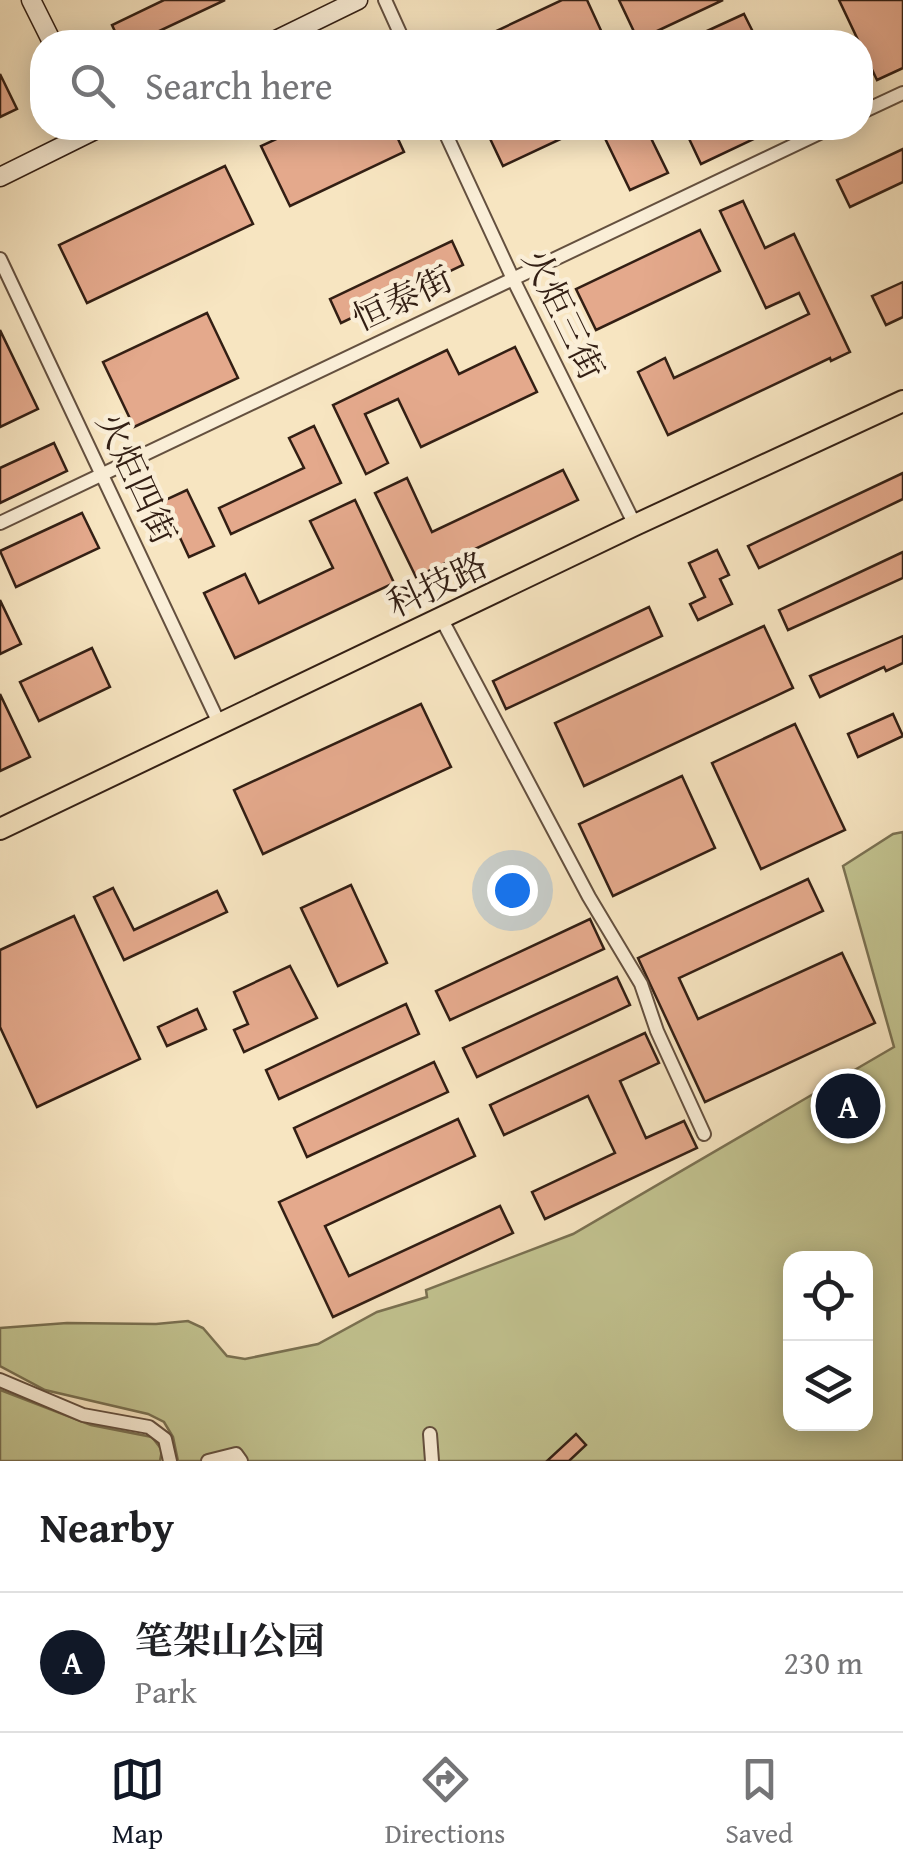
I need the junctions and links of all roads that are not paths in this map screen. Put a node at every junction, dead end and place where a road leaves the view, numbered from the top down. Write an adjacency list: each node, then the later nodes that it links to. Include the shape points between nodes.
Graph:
1 (31, 0): 4 (main road)
2 (358, 0): 5 (main road)
3 (384, 0): 6 (street)
4 (46, 30)
5 (297, 30)
6 (398, 30)
7 (903, 92): 8 (street)
8 (873, 107)
9 (71, 140): 12 (main road)
10 (449, 140): 14 (street, 火炬三街)
11 (805, 140): 14 (street, 恒泰街)
12 (0, 176)
13 (0, 259): 16 (street, 火炬四街)
14 (513, 279): 16 (street, 恒泰街); 18 (street, 火炬三街)
15 (903, 401): 18 (main road, 科技路)
16 (102, 474): 17 (street, 恒泰街); 20 (street, 火炬四街)
17 (0, 523)
18 (635, 525): 19 (main road, 科技路)
19 (441, 618): 20 (main road, 科技路); 22 (street, via 641,984)
20 (218, 723): 21 (main road, 科技路)
21 (0, 829)
22 (704, 1134)
23 (0, 1380): 25 (street, via 83,1415 149,1426 165,1439)
24 (430, 1434): 28 (street)
25 (170, 1461)
26 (208, 1461): 27 (street, via 236,1454)
27 (241, 1461)
28 (432, 1461)

